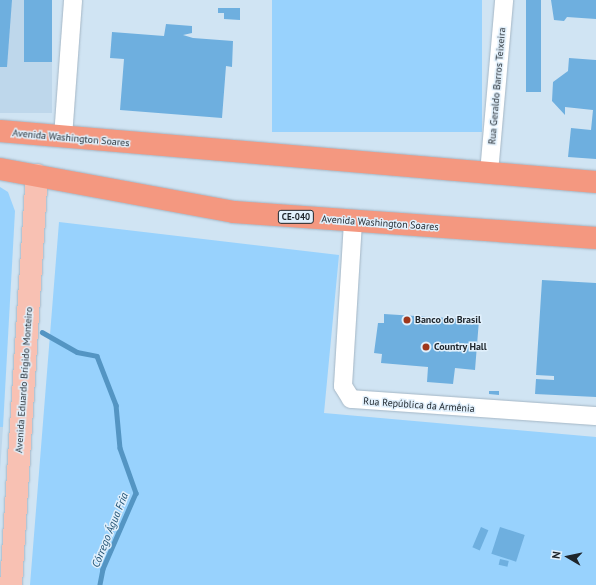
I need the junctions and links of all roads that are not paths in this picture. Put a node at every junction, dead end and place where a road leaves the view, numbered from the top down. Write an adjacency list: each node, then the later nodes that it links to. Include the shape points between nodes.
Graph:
1 (72, 0): 4 (street)
2 (504, 0): 6 (street, Rua Geraldo Barros Teixeira)
3 (0, 132): 4 (highway, Avenida Washington Soares)
4 (63, 136): 6 (highway, Avenida Washington Soares)
5 (0, 169): 7 (highway, Avenida Washington Soares / CE-040)
6 (489, 173): 8 (highway, Avenida Washington Soares)
7 (37, 175): 9 (highway, Avenida Washington Soares / CE-040, via 187,206); 12 (main road, Avenida Eduardo Brígido Monteiro)
8 (596, 182)
9 (353, 222): 10 (highway, Avenida Washington Soares / CE-040); 11 (street, Rua República da Armênia, via 344,386 351,399)
10 (596, 238)
11 (596, 416)
12 (11, 585)

